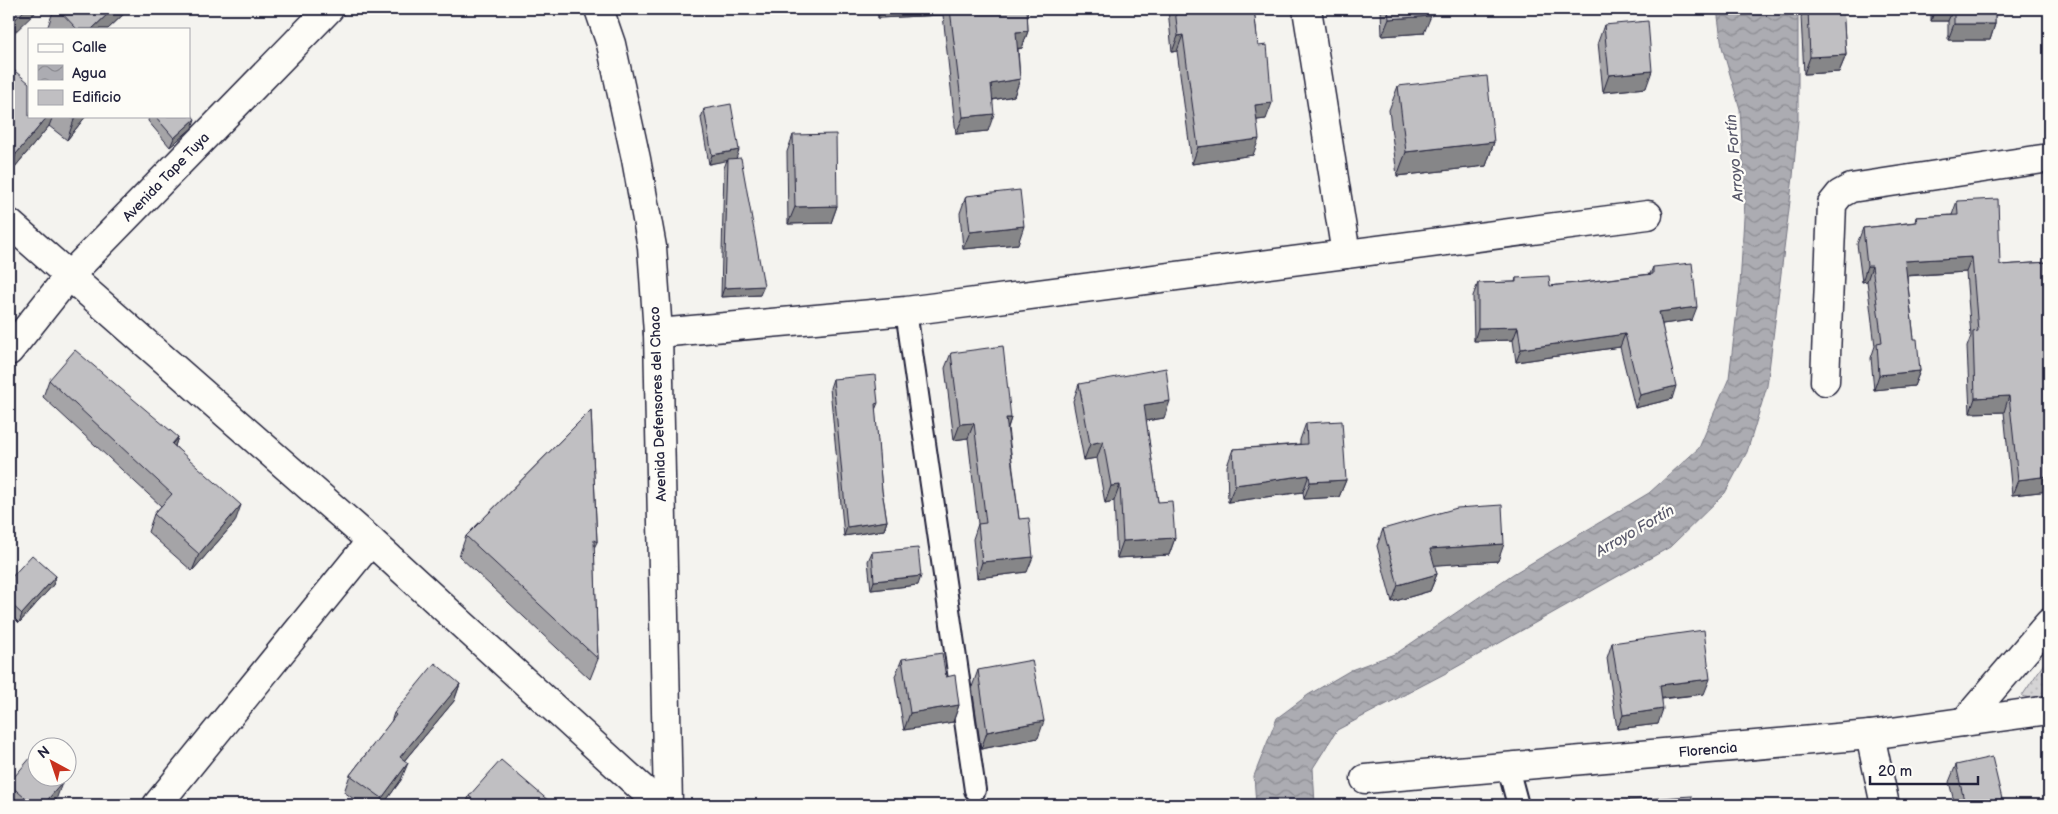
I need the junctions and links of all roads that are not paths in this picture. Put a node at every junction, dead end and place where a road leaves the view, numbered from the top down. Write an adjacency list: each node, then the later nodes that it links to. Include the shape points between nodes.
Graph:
1 (329, 9): 8 (street, Avenida Tape Tuya)
2 (599, 9): 10 (street, Avenida Defensores del Chaco, via 636,159 652,247)
3 (1307, 9): 7 (street)
4 (2049, 158): 12 (street, via 1851,188 1840,194 1832,204)
5 (1648, 215): 7 (street)
6 (9, 223): 8 (street)
7 (1346, 254): 9 (street)
8 (68, 278): 11 (street, Avenida Tape Tuya); 13 (street)
9 (906, 311): 10 (street); 20 (lane)
10 (658, 333): 23 (street, Avenida Defensores del Chaco)
11 (9, 351)
12 (1825, 381)
13 (371, 541): 21 (street); 22 (street)
14 (2049, 623): 16 (street)
15 (2049, 710): 16 (street, Florencia)
16 (1964, 722): 17 (street, Florencia)
17 (1870, 735): 18 (street, Florencia); 25 (street)
18 (1508, 768): 19 (street, Florencia); 24 (lane)
19 (1365, 779)
20 (975, 790)
21 (157, 805)
22 (660, 805)
23 (668, 805)
24 (1518, 805)
25 (1885, 805)

